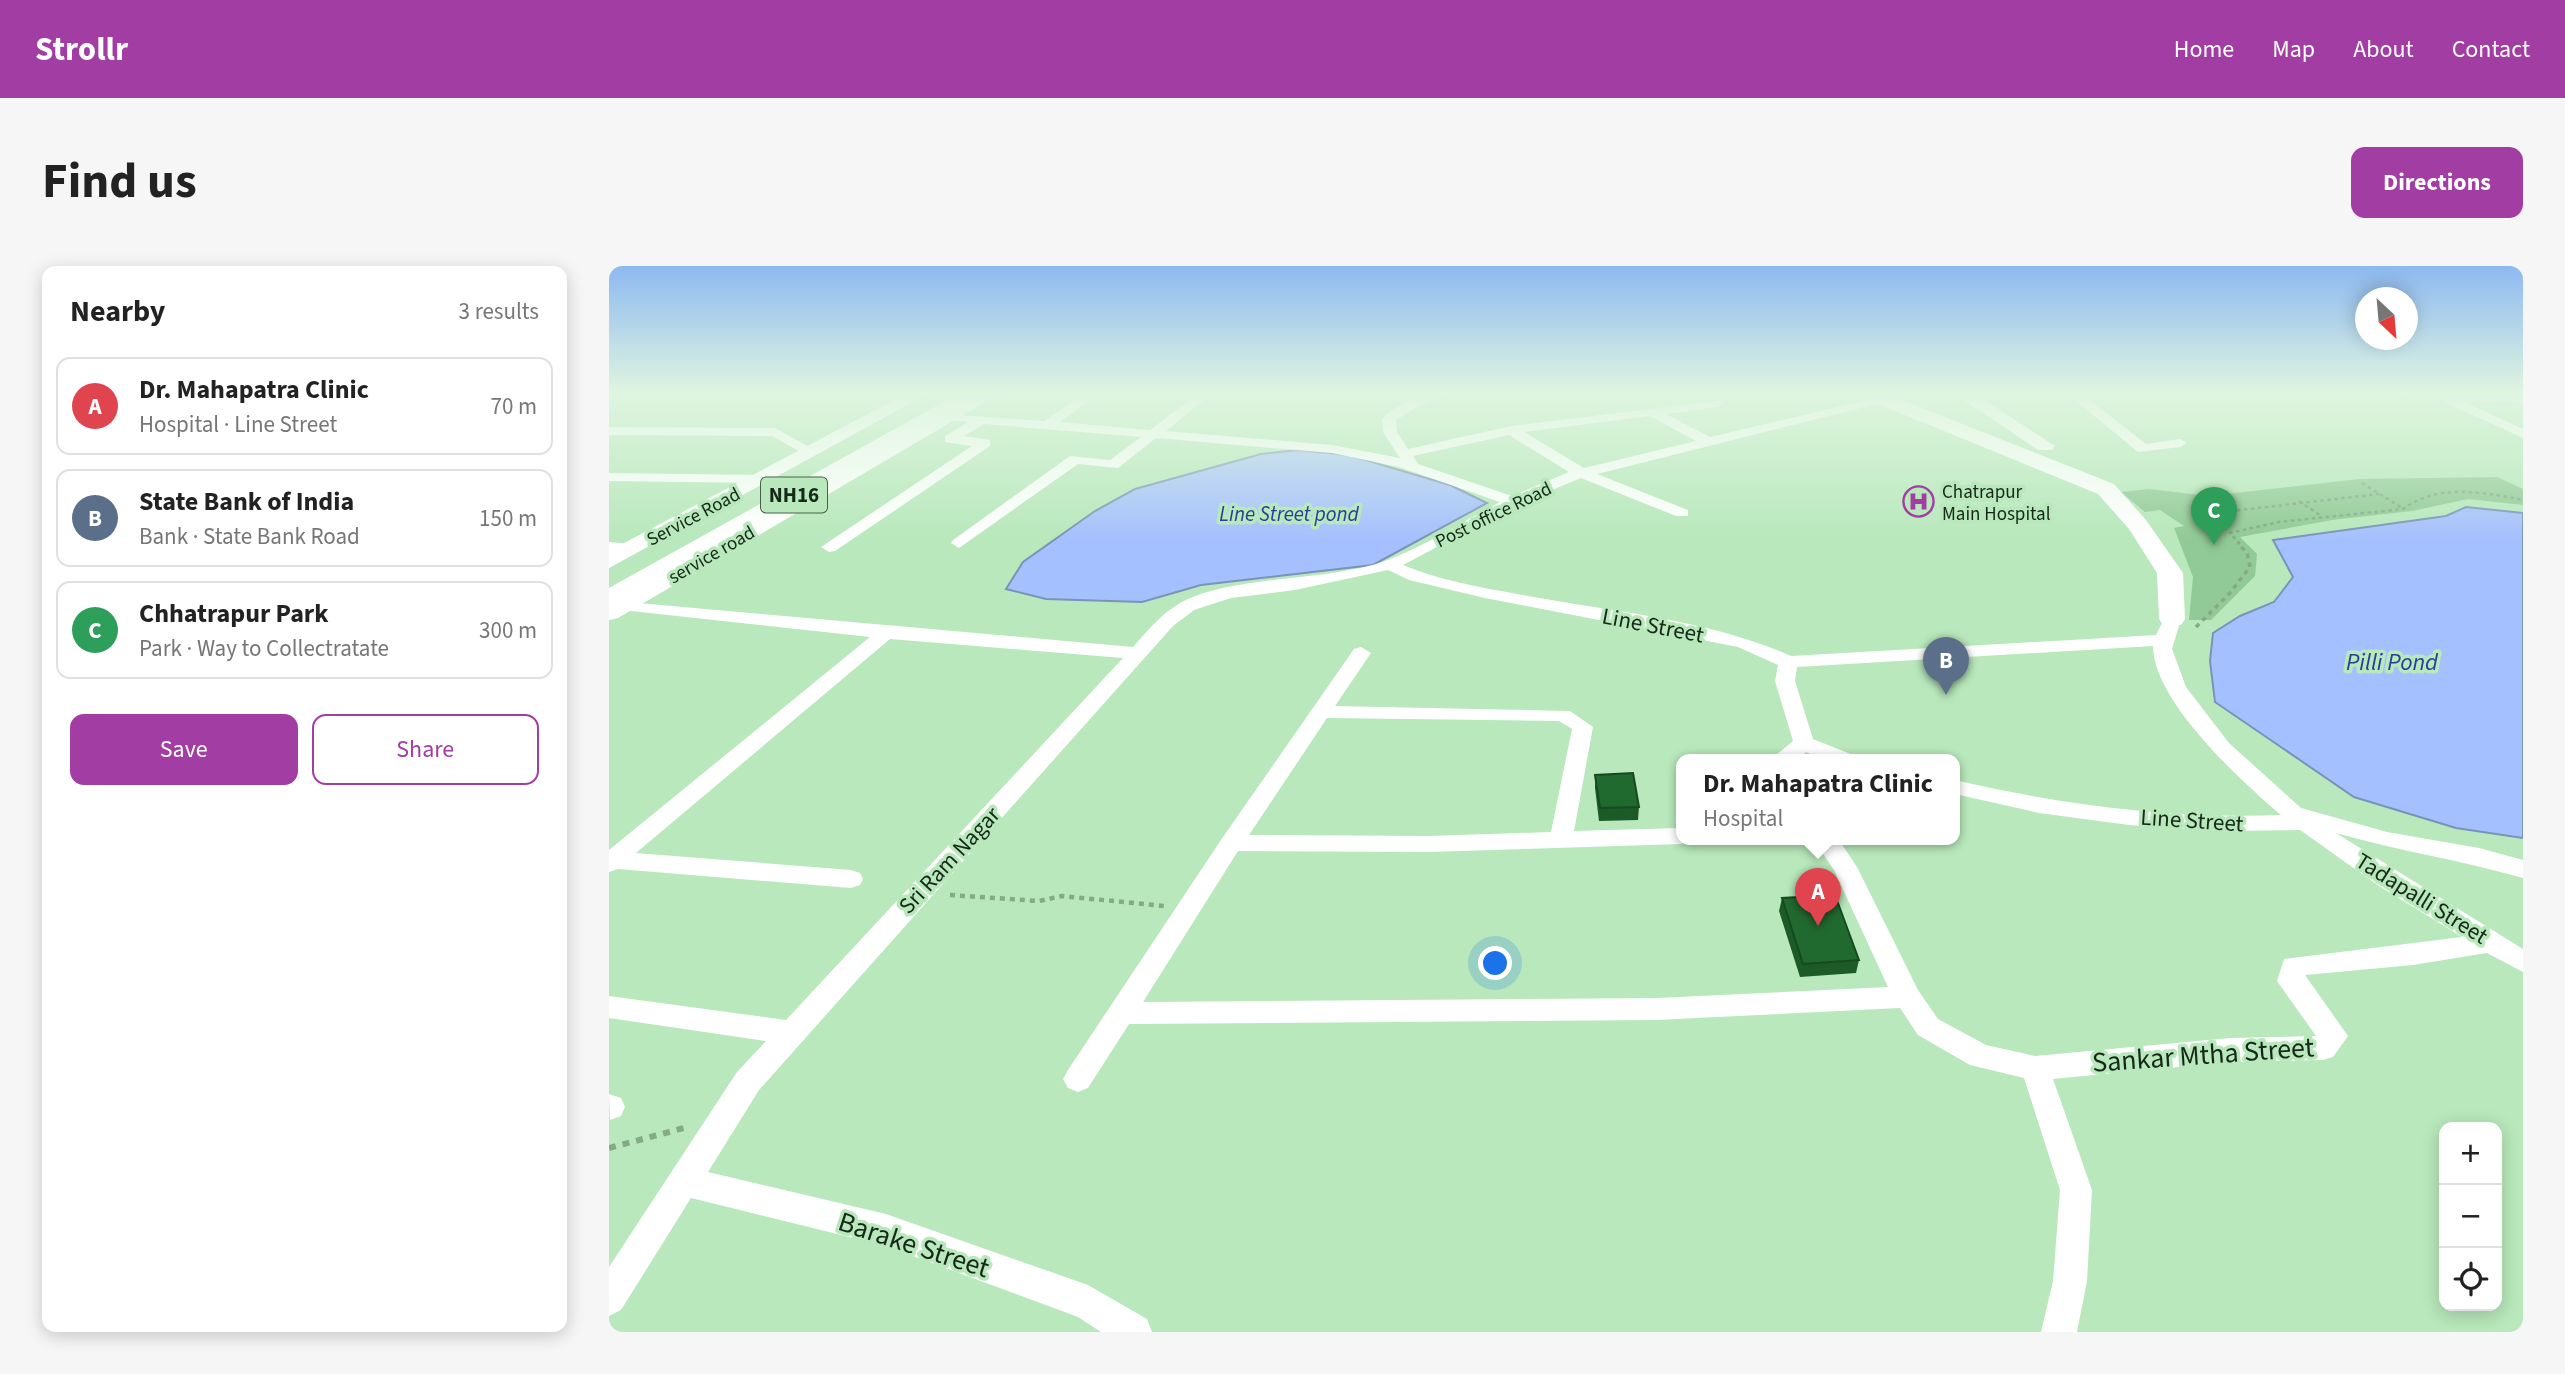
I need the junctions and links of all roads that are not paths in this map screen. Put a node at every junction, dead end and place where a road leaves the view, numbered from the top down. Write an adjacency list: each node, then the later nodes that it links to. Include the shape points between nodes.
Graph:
1 (791, 441): 18 (street)
2 (832, 441): 18 (street, Service Road)
3 (857, 441): 33 (highway, NH16)
4 (894, 441): 34 (highway, NH16)
5 (909, 441): 34 (street, service road)
6 (965, 441): 29 (street, via 985,443)
7 (1145, 441): 27 (street, via 1113,465 1075,459)
8 (1241, 441): 20 (street, via 1332,449)
9 (1395, 441): 19 (street)
10 (1463, 441): 19 (street)
11 (1528, 441): 21 (street)
12 (1714, 441): 16 (street, Post office Road)
13 (1990, 441): 23 (street)
14 (2037, 441): 23 (street)
15 (2133, 441): 17 (street, via 2143,449)
16 (1709, 442): 21 (street, Post office Road)
17 (2180, 443)
18 (811, 452): 24 (street, Service Road)
19 (1403, 454): 20 (street)
20 (1413, 467): 25 (street)
21 (1581, 473): 25 (street, Post office Road); 26 (street)
22 (609, 477): 24 (street)
23 (2080, 477): 35 (street, via 2106,489 2163,563 2169,573)
24 (760, 480): 30 (street, Service Road)
25 (1513, 501): 32 (street, Post office Road)
26 (1682, 513)
27 (959, 543)
28 (609, 547): 30 (street)
29 (829, 547)
30 (632, 549): 31 (street, Service Road)
31 (609, 561)
32 (1390, 565): 38 (street, Sri Ram Nagar, via 1229,593 1188,606); 40 (street, Line Street, via 1485,593 1743,642)
33 (609, 576)
34 (613, 606): 36 (street)
35 (2172, 619): 37 (street)
36 (886, 633): 38 (street); 51 (street)
37 (2164, 640): 40 (street); 46 (street, Tadapalli Street, via 2162,649 2174,686 2209,735)
38 (1137, 653): 59 (street, Sri Ram Nagar)
39 (1361, 653): 41 (street)
40 (1788, 662): 42 (street, via 1785,681)
41 (1321, 712): 48 (street, via 1563,715 1583,727); 49 (street)
42 (1804, 743): 43 (street); 44 (street)
43 (1789, 754)
44 (1831, 754)
45 (1960, 788): 46 (street, Line Street, via 2007,801 2094,813 2214,823)
46 (2307, 823): 52 (street, via 2479,856); 54 (street, Tadapalli Street)
47 (1676, 836): 48 (street)
48 (1561, 840): 49 (street)
49 (1231, 843): 58 (street)
50 (1829, 845): 56 (street, via 1845,867)
51 (611, 861): 53 (street)
52 (2523, 869)
53 (851, 879)
54 (2491, 942): 55 (street, Tadapalli Street); 60 (street, Sankar Mtha Street, via 2413,955 2293,966 2291,981 2335,1036 2323,1048 2230,1050)
55 (2523, 962)
56 (1907, 997): 58 (street, via 1657,1009); 60 (street, via 1928,1027 1980,1056)
57 (609, 1007): 59 (street)
58 (1122, 1013): 61 (street)
59 (792, 1033): 62 (street, Sri Ram Nagar, via 748,1082)
60 (2035, 1068): 65 (street, via 2076,1190 2070,1280)
61 (1078, 1079)
62 (683, 1181): 63 (street, Sri Ram Nagar); 64 (street, Barake Street, via 886,1230 1089,1303)
63 (609, 1297)
64 (1134, 1332)
65 (2059, 1332)

